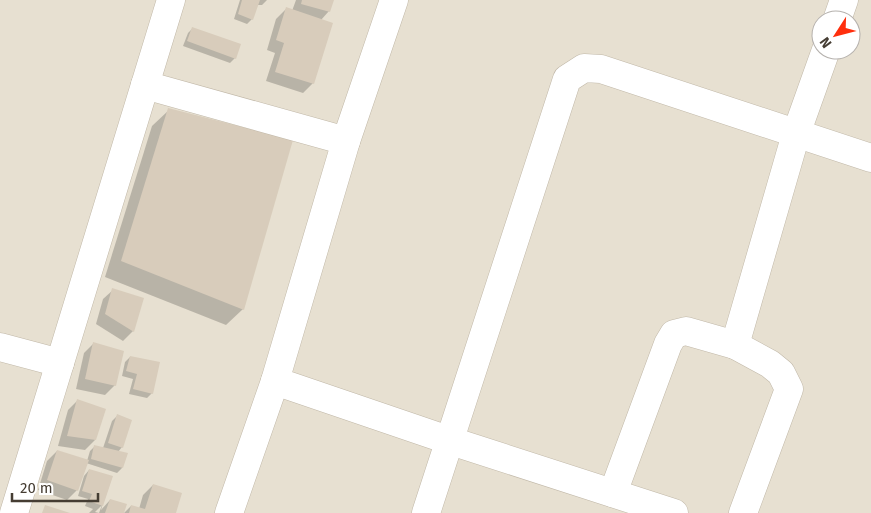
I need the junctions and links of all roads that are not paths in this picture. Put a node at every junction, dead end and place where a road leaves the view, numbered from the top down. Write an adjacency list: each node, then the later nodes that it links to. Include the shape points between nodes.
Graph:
1 (171, 0): 4 (street)
2 (394, 0): 6 (street)
3 (822, 60): 5 (street)
4 (145, 85): 6 (street); 10 (street)
5 (796, 134): 7 (street); 8 (street); 12 (street, via 601,69 584,68 567,79)
6 (346, 141): 11 (street)
7 (871, 158)
8 (734, 345): 13 (street, via 686,331 674,334); 18 (street, via 770,364 781,373 789,389)
9 (0, 347): 10 (street)
10 (60, 364): 15 (street)
11 (275, 381): 12 (street); 16 (street)
12 (451, 441): 13 (street); 17 (street)
13 (613, 493): 14 (street)
14 (669, 512)
15 (14, 513)
16 (229, 513)
17 (426, 513)
18 (743, 513)

